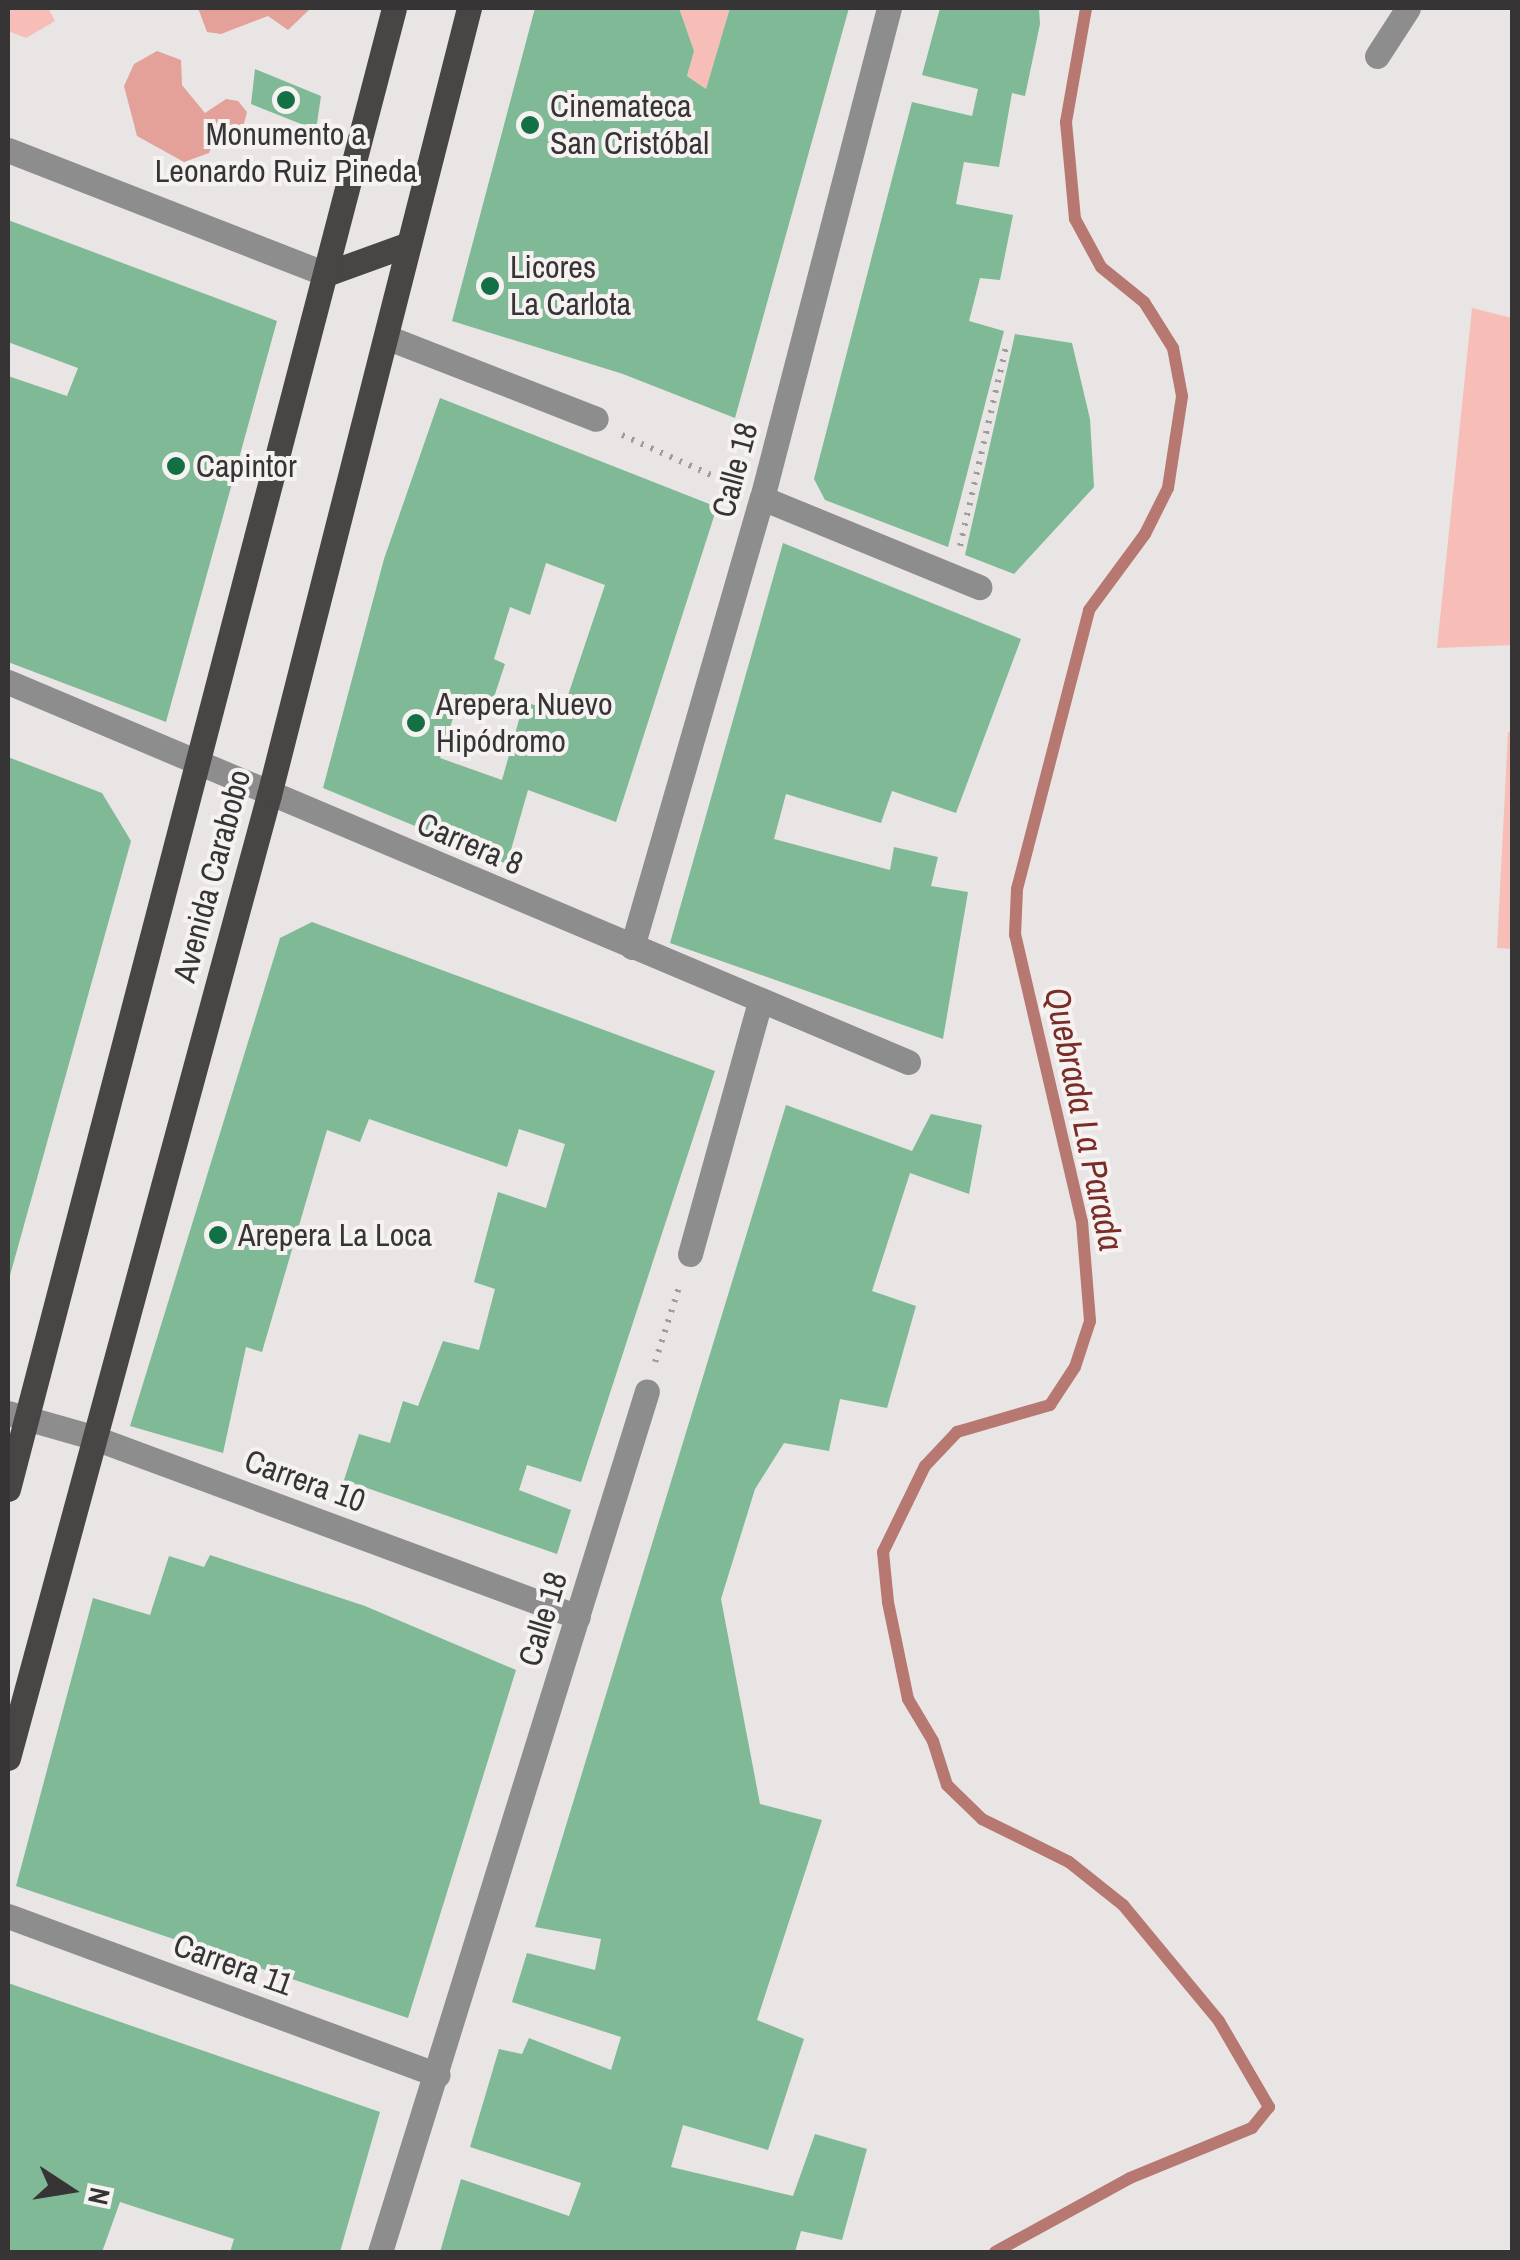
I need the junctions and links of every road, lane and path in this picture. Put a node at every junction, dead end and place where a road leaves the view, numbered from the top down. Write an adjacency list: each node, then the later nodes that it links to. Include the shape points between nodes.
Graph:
1 (394, 8): 8 (main road, Avenida Carabobo)
2 (469, 8): 7 (main road, Avenida Carabobo)
3 (890, 8): 12 (street, Calle 18)
4 (1408, 8): 5 (street)
5 (1377, 56)
6 (8, 150): 8 (street)
7 (409, 244): 8 (main road); 9 (main road, Avenida Carabobo)
8 (326, 274): 16 (main road, Avenida Carabobo)
9 (386, 337): 11 (street); 17 (main road, Avenida Carabobo)
10 (1007, 343): 13 (path)
11 (596, 419): 12 (path)
12 (762, 498): 13 (street); 18 (street, Calle 18)
13 (948, 574): 14 (street)
14 (979, 586)
15 (8, 682): 16 (street, Carrera 8)
16 (197, 760): 17 (street, Carrera 8); 23 (main road, Avenida Carabobo)
17 (269, 795): 18 (street, Carrera 8); 24 (main road, Avenida Carabobo)
18 (632, 947): 19 (street, Carrera 8)
19 (760, 1001): 20 (street, Carrera 8); 21 (street)
20 (908, 1062)
21 (690, 1254): 22 (path)
22 (646, 1391): 26 (street, Calle 18)
23 (17, 1417): 24 (street, Carrera 10); 25 (main road, Avenida Carabobo)
24 (92, 1436): 26 (street, Carrera 10); 27 (main road, Avenida Carabobo)
25 (8, 1489)
26 (578, 1618): 29 (street, Calle 18)
27 (8, 1758)
28 (8, 1916): 29 (street, Carrera 11)
29 (436, 2075): 30 (street, Calle 18)
30 (380, 2252)

